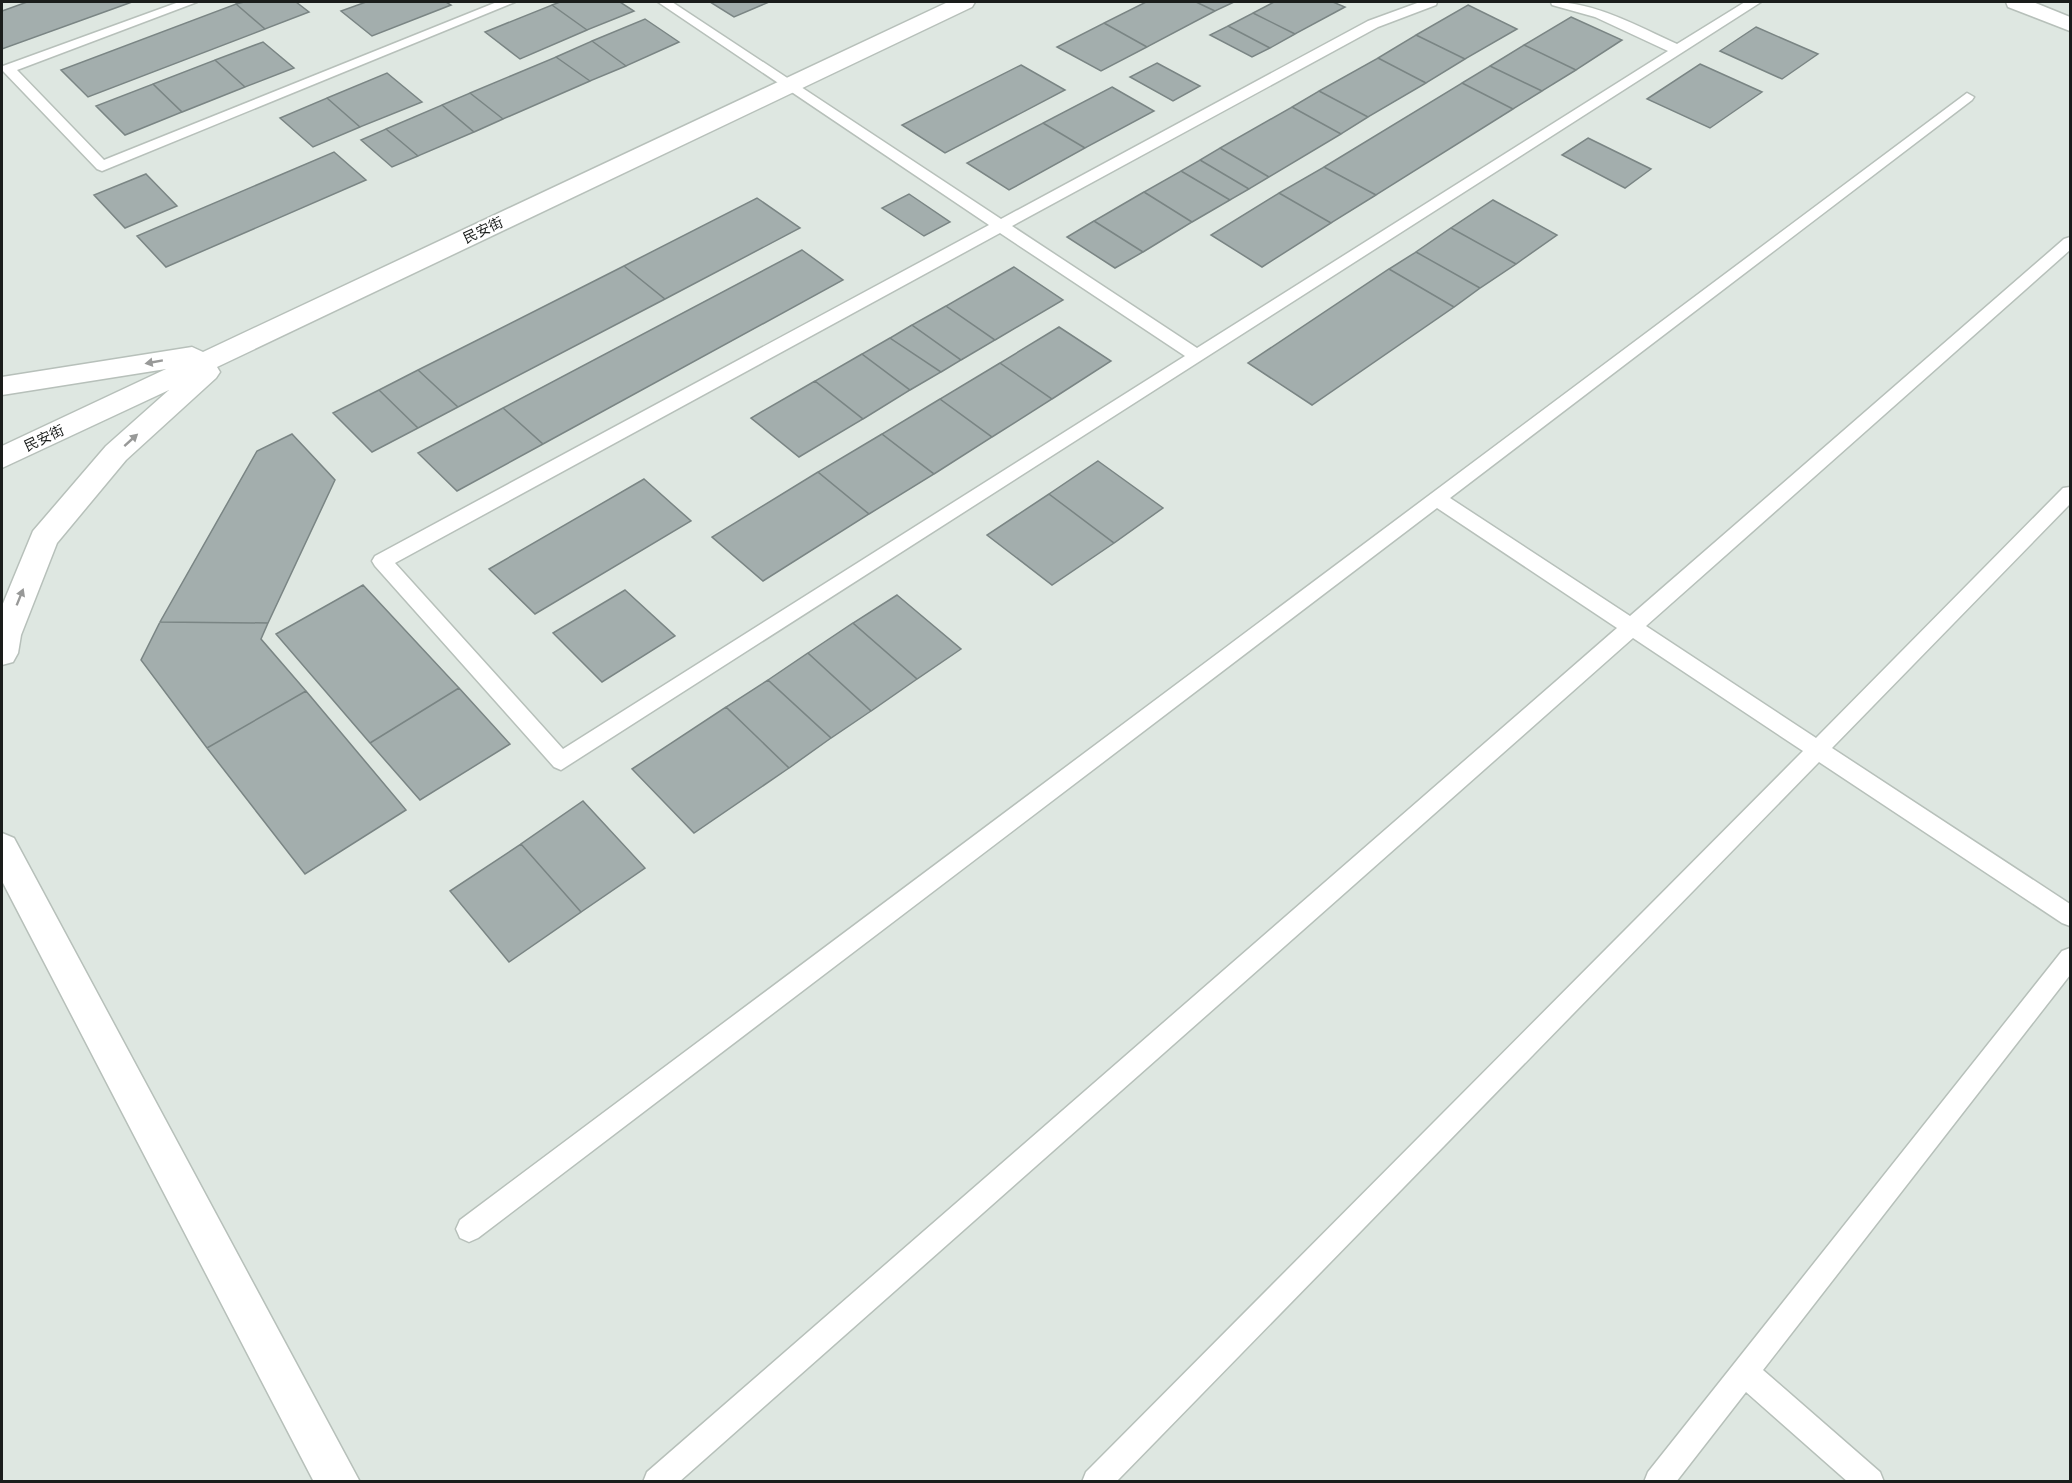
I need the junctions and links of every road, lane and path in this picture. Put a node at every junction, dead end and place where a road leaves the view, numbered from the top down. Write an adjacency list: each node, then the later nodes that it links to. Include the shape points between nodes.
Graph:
1 (190, 2): 2 (lane, via 8,69 102,166)
2 (508, 2)
3 (664, 2): 11 (lane)
4 (964, 2): 11 (street, 民安街)
5 (1431, 2): 13 (lane, via 1373,24)
6 (1557, 2): 10 (lane, via 1600,14)
7 (1754, 2): 10 (lane)
8 (2016, 2): 9 (street)
9 (2070, 25)
10 (1678, 50): 16 (lane)
11 (789, 84): 13 (lane); 15 (street, 民安街)
12 (1966, 97): 20 (lane)
13 (1001, 226): 16 (lane); 16 (lane, via 382,561 561,761)
14 (2070, 242): 21 (lane)
15 (232, 349): 17 (street, one-way to 17); 18 (street, 民安街); 22 (street, one-way to 15, via 5,635 44,539 116,453)
16 (1197, 356)
17 (2, 386)
18 (2, 458)
19 (2070, 493): 23 (lane)
20 (1436, 498): 21 (lane); 27 (lane)
21 (1632, 627): 23 (lane); 30 (lane)
22 (2, 652)
23 (1818, 750): 25 (lane); 31 (lane)
24 (2, 848): 29 (street)
25 (2070, 916)
26 (2070, 958): 28 (lane)
27 (469, 1228)
28 (1744, 1372): 32 (lane); 33 (lane)
29 (338, 1482)
30 (657, 1482)
31 (1096, 1482)
32 (1658, 1482)
33 (1870, 1482)

